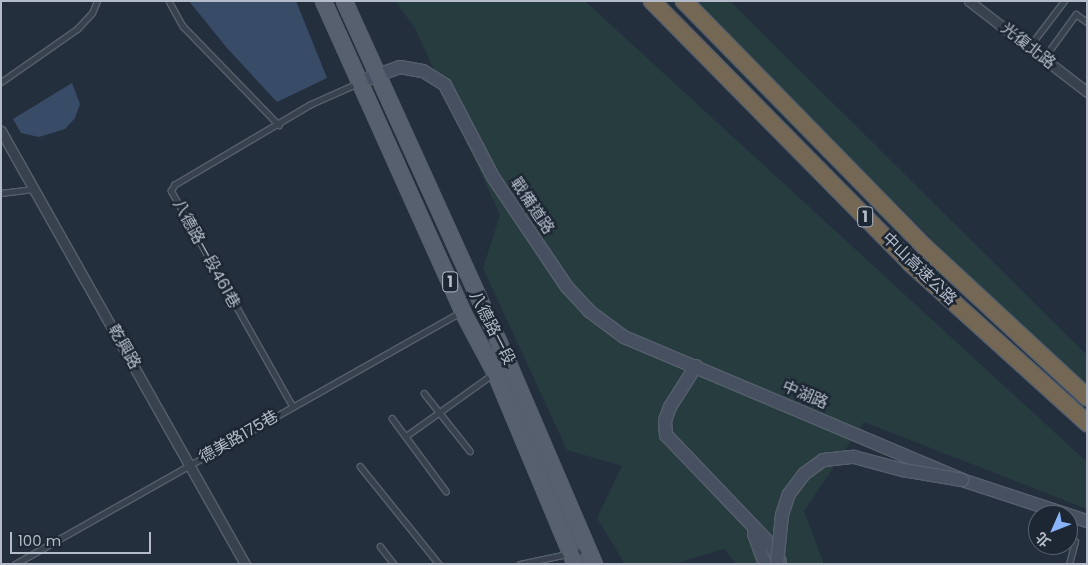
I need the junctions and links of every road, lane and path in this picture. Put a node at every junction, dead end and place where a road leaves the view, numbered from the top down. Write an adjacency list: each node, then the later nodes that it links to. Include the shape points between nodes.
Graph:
1 (97, 1): 13 (lane, via 92,13 76,29)
2 (169, 1): 15 (lane, via 183,26)
3 (323, 1): 12 (main road, 八德路一段 / 1)
4 (344, 1): 12 (main road, 八德路一段 / 1)
5 (652, 1): 28 (highway, 中山高速公路 / 1, via 910,262)
6 (684, 1): 24 (highway, 中山高速公路 / 1, via 925,248)
7 (969, 1): 10 (street, 光復北路)
8 (1064, 1): 10 (lane)
9 (1087, 22): 11 (lane, via 1076,14)
10 (1028, 47): 11 (street, 光復北路)
11 (1044, 58): 14 (street, 光復北路)
12 (369, 79): 15 (lane, 八德路一段461巷, via 311,104); 19 (main road, 八德路一段 / 1); 20 (main road, 八德路一段 / 1); 21 (street, 戰備道路, via 400,67 422,71 445,85 462,112 493,177 567,287 589,311 624,338)
13 (1, 82)
14 (1087, 92)
15 (278, 125): 25 (lane, 八德路一段461巷, via 174,185 171,191)
16 (1, 131): 17 (street, 乾興路)
17 (33, 189): 18 (lane); 31 (street, 乾興路)
18 (1, 193)
19 (462, 311): 22 (main road, 八德路一段 / 1); 25 (lane, 德美路175巷)
20 (508, 363): 22 (lane); 38 (main road, 八德路一段 / 1)
21 (696, 366): 33 (street, 中湖路); 36 (street, via 670,407 665,421 666,435)
22 (495, 373): 26 (lane); 39 (main road, 八德路一段 / 1)
23 (424, 393): 26 (lane)
24 (1087, 397)
25 (292, 406): 31 (lane, 德美路175巷)
26 (439, 412): 29 (lane); 30 (lane)
27 (392, 418): 29 (lane)
28 (1087, 423)
29 (406, 436): 34 (lane)
30 (470, 451)
31 (192, 465): 40 (lane, 德美路175巷); 41 (street, 乾興路)
32 (360, 466): 43 (lane)
33 (962, 480): 35 (street, 中湖路); 47 (street, bridge, via 903,470 854,457 823,460 804,474 789,494 782,515)
34 (446, 491)
35 (1087, 521)
36 (748, 523): 46 (street, via 761,546); 48 (street, via 772,545)
37 (380, 546): 42 (lane)
38 (587, 549): 39 (lane); 45 (main road, 八德路一段 / 1)
39 (573, 559): 44 (lane)
40 (15, 564)
41 (245, 564)
42 (394, 564)
43 (439, 564)
44 (520, 564)
45 (594, 564)
46 (765, 564)
47 (777, 564)
48 (781, 564)

